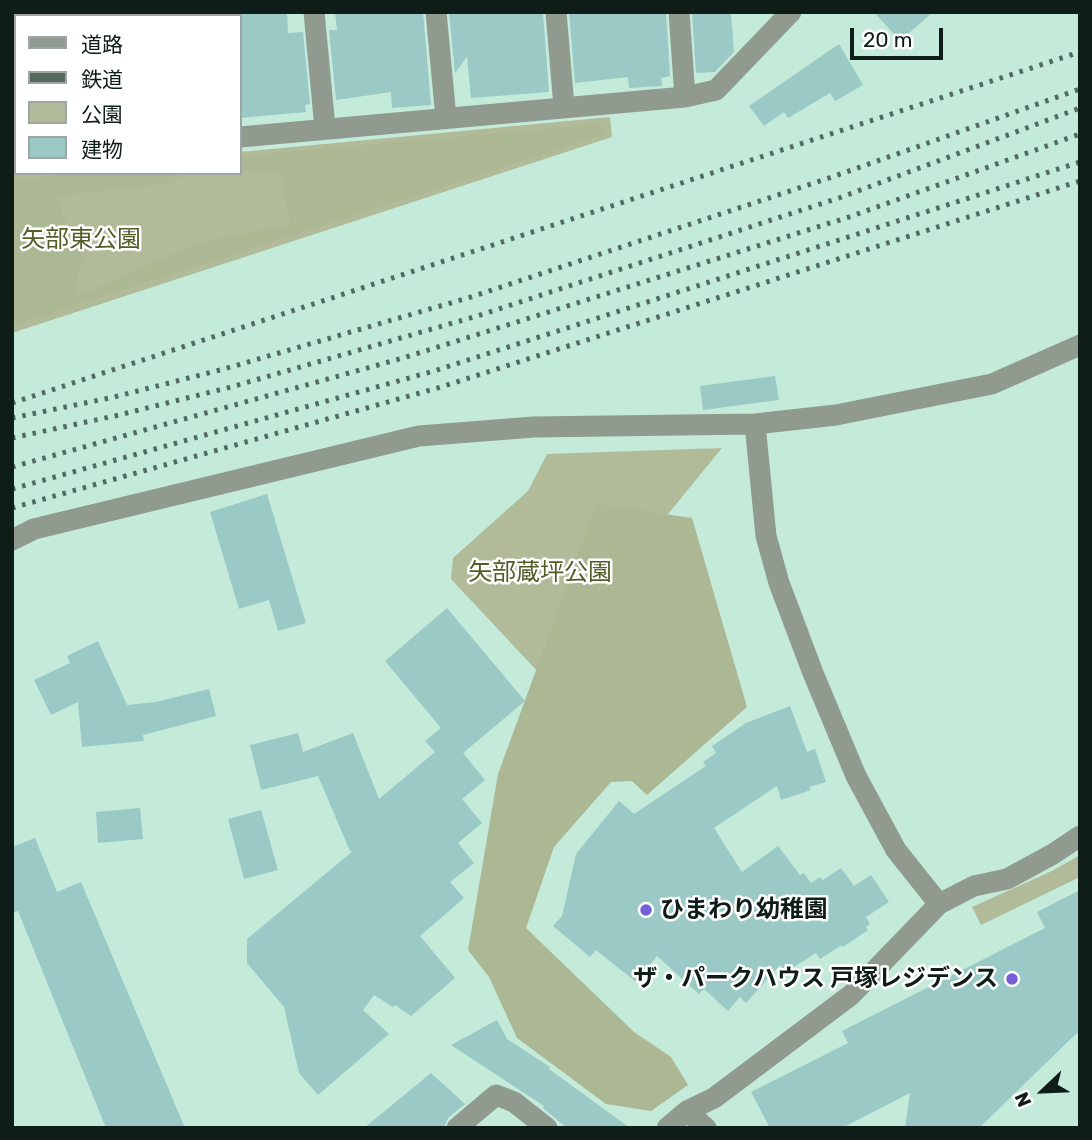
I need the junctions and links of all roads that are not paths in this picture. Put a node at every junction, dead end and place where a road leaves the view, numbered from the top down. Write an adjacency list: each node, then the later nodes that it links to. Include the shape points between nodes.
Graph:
1 (314, 12): 9 (street)
2 (436, 12): 8 (street)
3 (556, 12): 7 (street)
4 (679, 12): 6 (street)
5 (792, 12): 6 (street, via 716,90)
6 (685, 97): 7 (street)
7 (564, 107): 8 (street)
8 (446, 118): 9 (street)
9 (326, 128): 10 (street)
10 (242, 137)
11 (1080, 345): 12 (street, via 992,384 836,415)
12 (755, 424): 13 (street, via 534,426 419,436 34,529); 15 (street, via 766,536 779,583 856,776 896,850)
13 (12, 540)
14 (1080, 836): 15 (street, via 1007,879 974,886)
15 (939, 904): 16 (street, via 850,995 714,1098)
16 (687, 1111): 19 (street); 20 (street)
17 (457, 1128): 18 (street, via 496,1095 514,1102)
18 (547, 1128)
19 (667, 1128)
20 (706, 1128)

